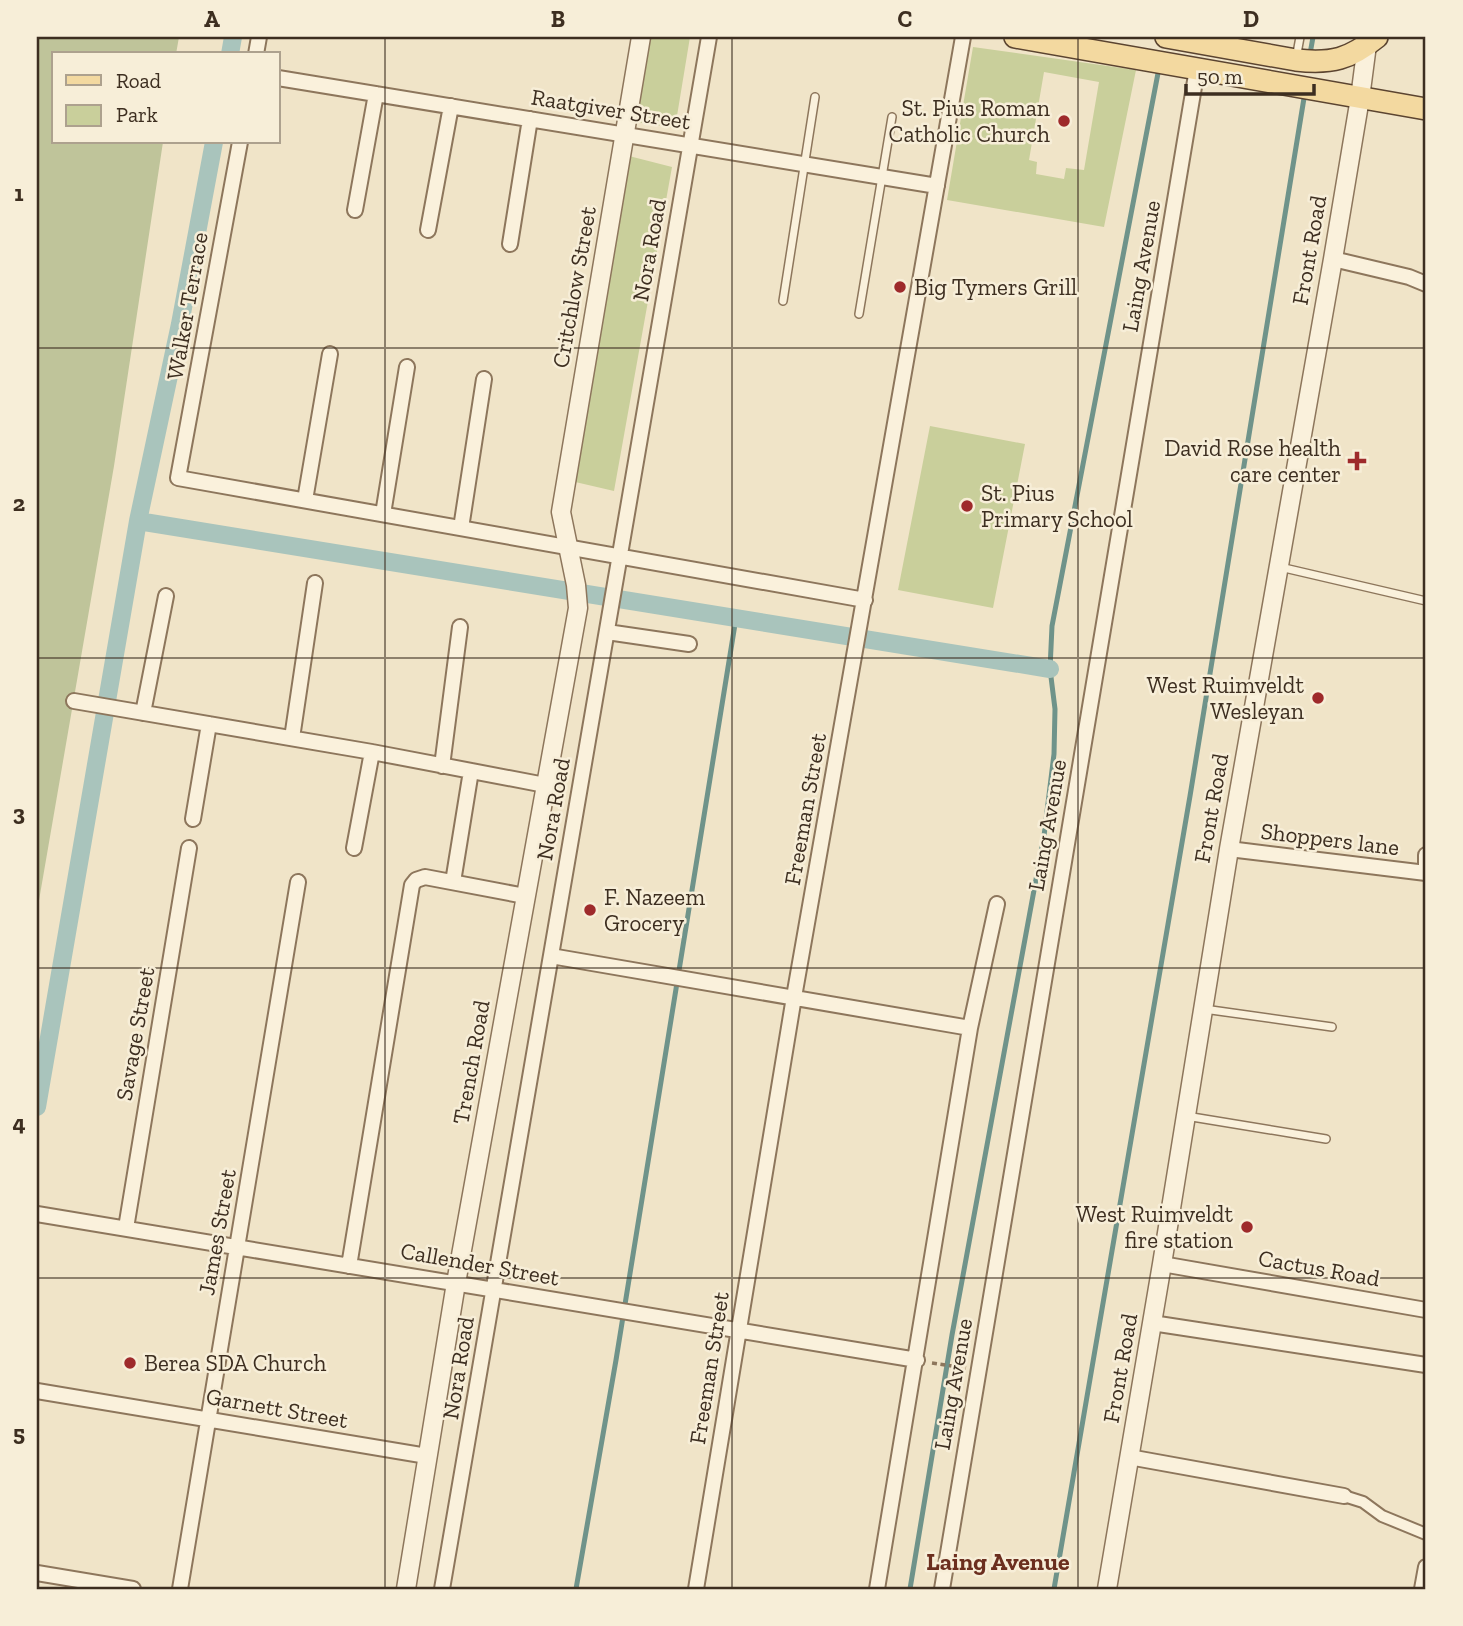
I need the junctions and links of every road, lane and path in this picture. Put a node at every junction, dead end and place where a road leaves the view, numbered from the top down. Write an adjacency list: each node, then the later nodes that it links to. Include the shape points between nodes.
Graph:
1 (641, 37): 18 (street, Critchlow Street)
2 (709, 37): 20 (street, Nora Road)
3 (963, 37): 23 (street, Freeman Street)
4 (1014, 37): 9 (main road)
5 (1166, 37): 8 (main road)
6 (1300, 37): 8 (lane)
7 (1370, 40): 8 (main road, via 1341,59); 13 (street, Front Road)
8 (1296, 60)
9 (1192, 68): 13 (main road); 100 (street, Laing Avenue)
10 (280, 78): 11 (street, Raatgiver Street)
11 (376, 94): 14 (street, Raatgiver Street); 24 (street)
12 (816, 97): 21 (lane)
13 (1360, 97): 15 (main road); 27 (street, Front Road)
14 (451, 106): 17 (street, Raatgiver Street); 25 (street)
15 (1426, 109)
16 (892, 117): 22 (lane)
17 (530, 119): 18 (street, Raatgiver Street); 26 (street)
18 (625, 134): 20 (street, Raatgiver Street); 37 (street, Critchlow Street, via 561,512)
19 (240, 144): 34 (street, Walker Terrace, via 178,478)
20 (690, 145): 21 (street, Raatgiver Street); 38 (street, Nora Road)
21 (805, 164): 22 (street, Raatgiver Street); 29 (lane)
22 (882, 177): 23 (street, Raatgiver Street); 30 (lane)
23 (937, 186): 42 (street, Freeman Street)
24 (355, 210)
25 (428, 230)
26 (510, 244)
27 (1333, 259): 28 (street); 39 (street, Front Road)
28 (1426, 284)
29 (783, 301)
30 (859, 314)
31 (330, 354): 34 (street)
32 (407, 367): 35 (street)
33 (484, 379): 36 (street)
34 (305, 500): 35 (street)
35 (383, 514): 36 (street)
36 (460, 528): 37 (street)
37 (566, 545): 38 (street); 54 (street, Trench Road, via 578,608)
38 (620, 556): 42 (street); 45 (street, Nora Road)
39 (1278, 567): 43 (lane); 58 (street, Front Road)
40 (315, 583): 50 (street)
41 (166, 596): 48 (street)
42 (865, 600): 66 (street, Freeman Street)
43 (1426, 601)
44 (460, 627): 52 (street)
45 (607, 632): 46 (street); 65 (street, Nora Road)
46 (689, 644)
47 (74, 701): 48 (street)
48 (143, 713): 49 (street)
49 (209, 724): 50 (street); 55 (street)
50 (292, 738): 51 (street)
51 (372, 752): 52 (street); 57 (street)
52 (442, 766): 53 (street)
53 (471, 771): 54 (street); 62 (street)
54 (545, 785): 63 (street, Trench Road)
55 (193, 819)
56 (190, 848): 73 (street, Savage Street)
57 (354, 848)
58 (1228, 849): 60 (street, Shoppers lane); 67 (street, Front Road)
59 (1426, 855): 60 (street)
60 (1426, 873)
61 (298, 882): 74 (street, James Street)
62 (453, 882): 63 (street); 76 (street, via 420,877 410,892)
63 (525, 896): 77 (street, Trench Road)
64 (997, 904): 69 (street)
65 (551, 956): 66 (street); 78 (street, Nora Road)
66 (794, 997): 69 (street); 81 (street, Freeman Street)
67 (1203, 1009): 68 (lane); 70 (street, Front Road)
68 (1332, 1027)
69 (970, 1028): 82 (street)
70 (1186, 1116): 71 (lane); 75 (street, Front Road)
71 (1326, 1139)
72 (37, 1213): 73 (street, Callender Street)
73 (126, 1228): 74 (street, Callender Street)
74 (237, 1247): 76 (street, Callender Street); 87 (street, James Street)
75 (1162, 1264): 79 (street, Cactus Road); 80 (street, Front Road)
76 (349, 1266): 77 (street, Callender Street)
77 (456, 1283): 78 (street, Callender Street); 88 (street, Trench Road)
78 (494, 1290): 81 (street, Callender Street); 97 (street, Nora Road)
79 (1426, 1310)
80 (1152, 1323): 84 (street); 89 (street, Front Road)
81 (738, 1331): 82 (street, Callender Street); 98 (street, Freeman Street)
82 (916, 1360): 99 (street)
83 (934, 1363): 85 (path)
84 (1426, 1365)
85 (962, 1367)
86 (37, 1391): 87 (street, Garnett Street)
87 (208, 1419): 88 (street, Garnett Street); 95 (street, James Street)
88 (428, 1456): 96 (street, Trench Road)
89 (1129, 1457): 90 (street); 101 (street, Front Road)
90 (1344, 1496): 91 (street)
91 (1426, 1534)
92 (1426, 1567): 102 (street)
93 (37, 1573): 94 (street)
94 (133, 1589)
95 (180, 1589)
96 (405, 1589)
97 (442, 1589)
98 (696, 1589)
99 (877, 1589)
100 (942, 1589)
101 (1107, 1589)
102 (1422, 1589)

